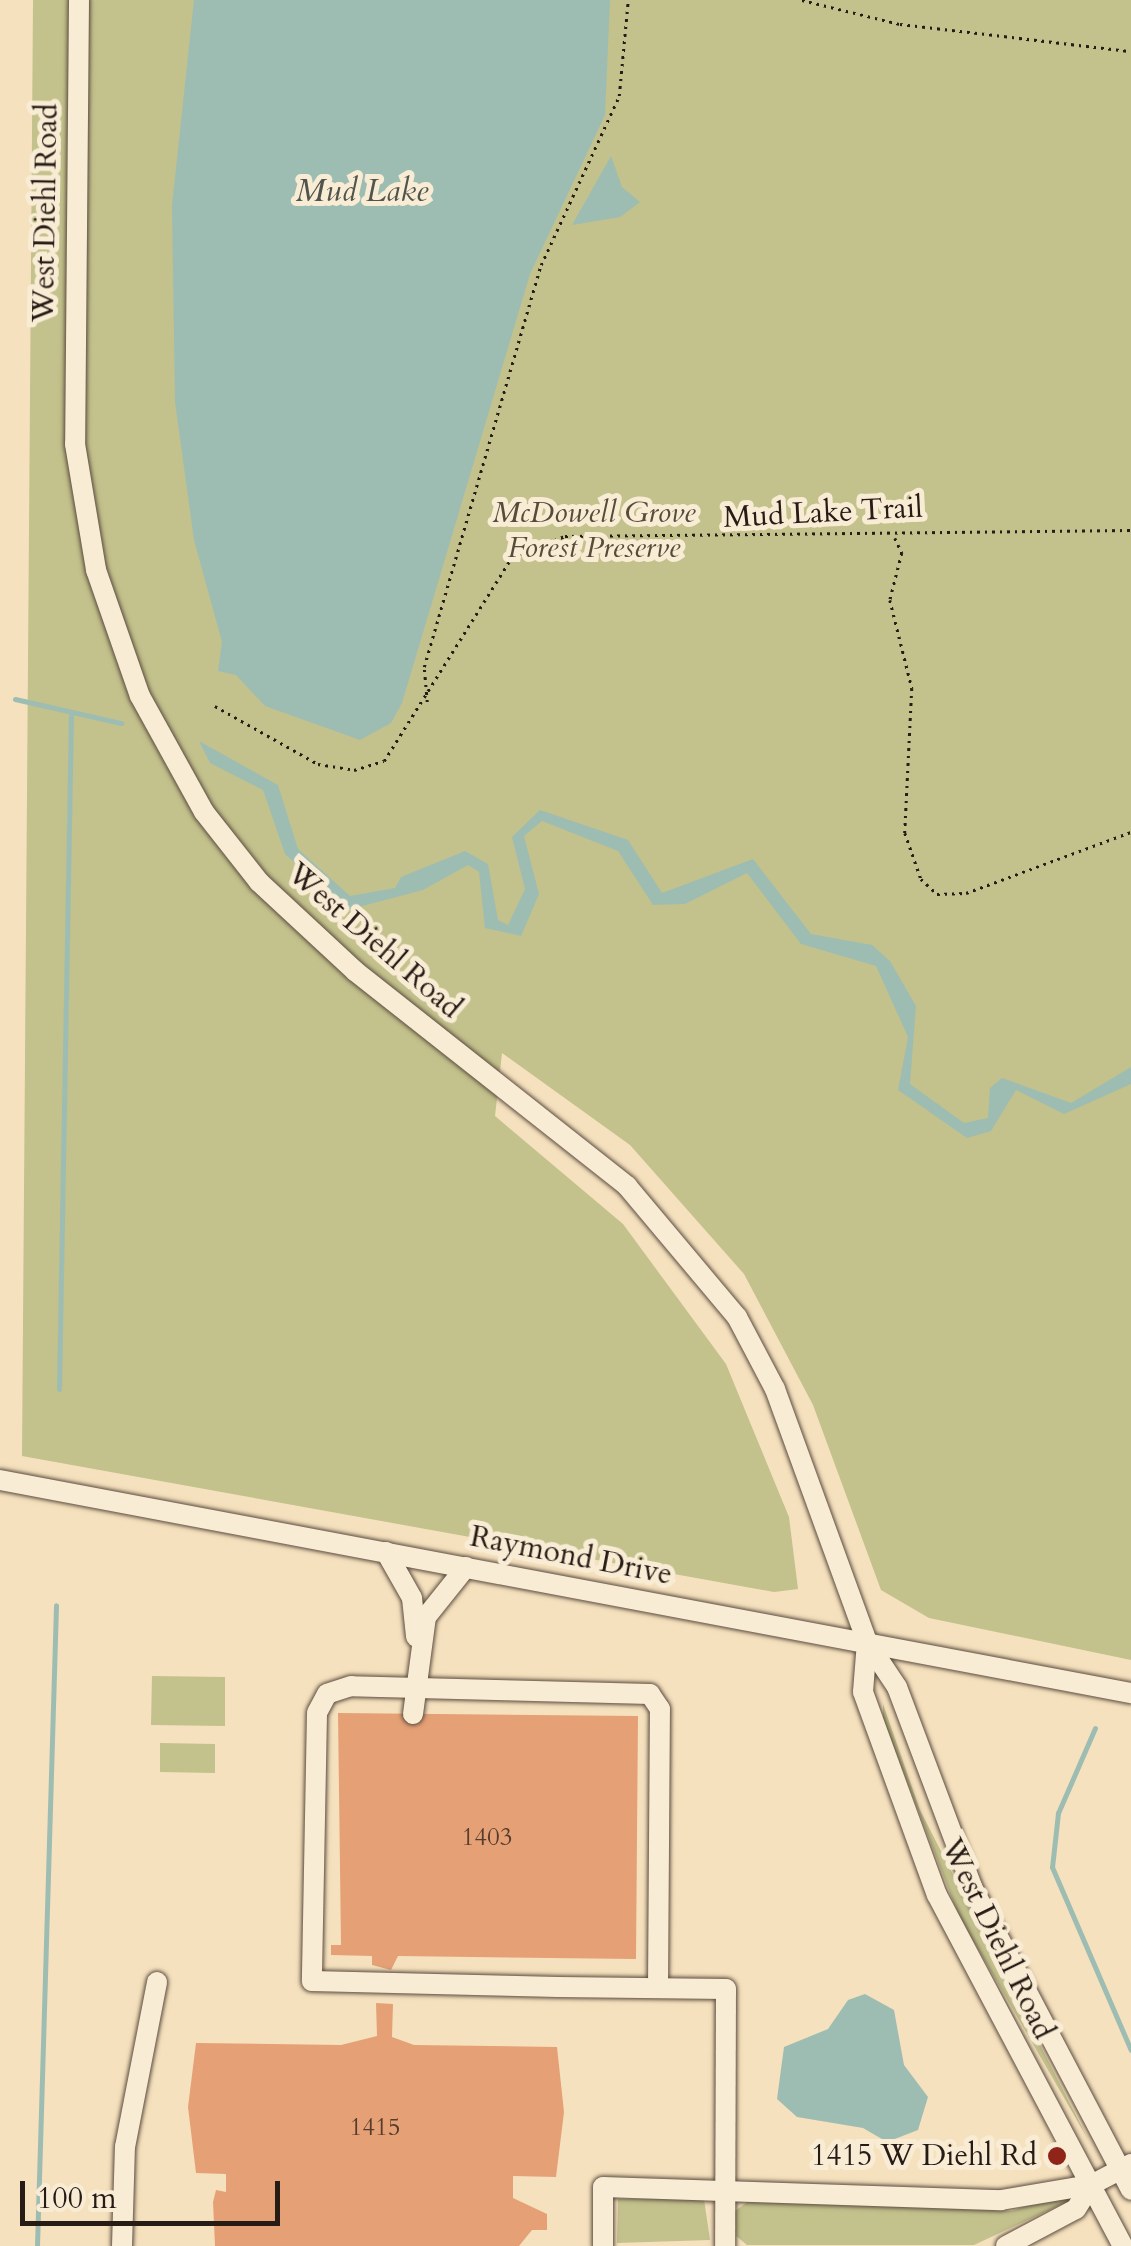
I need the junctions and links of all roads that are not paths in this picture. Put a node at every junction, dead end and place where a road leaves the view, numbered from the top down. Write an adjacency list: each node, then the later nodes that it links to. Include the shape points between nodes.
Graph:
1 (79, 0): 5 (street, West Diehl Road, via 75,444 96,570 140,696 204,812 259,882 355,972 627,1186 706,1272 775,1389)
2 (0, 1480): 3 (street, Raymond Drive)
3 (386, 1552): 4 (street, Raymond Drive); 6 (street, via 412,1598)
4 (466, 1566): 5 (street, Raymond Drive); 6 (street, via 426,1617)
5 (867, 1642): 7 (street, Raymond Drive); 11 (street, West Diehl Road, via 896,1687 988,1920); 12 (street, West Diehl Road, via 864,1692 937,1895)
6 (416, 1680): 8 (street); 10 (street, via 650,1694 660,1709); 10 (street, via 327,1694 318,1713 312,1981)
7 (1131, 1693)
8 (413, 1714)
9 (157, 1982): 15 (street, via 125,2147)
10 (658, 1988): 13 (street, via 726,1988)
11 (1125, 2167): 12 (street); 14 (street, West Diehl Road)
12 (1091, 2186): 13 (street, via 1001,2200); 18 (street, via 1076,2209); 19 (street, West Diehl Road)
13 (725, 2187): 16 (street, via 603,2187); 17 (street)
14 (1131, 2190)
15 (122, 2246)
16 (604, 2246)
17 (725, 2246)
18 (1006, 2246)
19 (1124, 2246)

